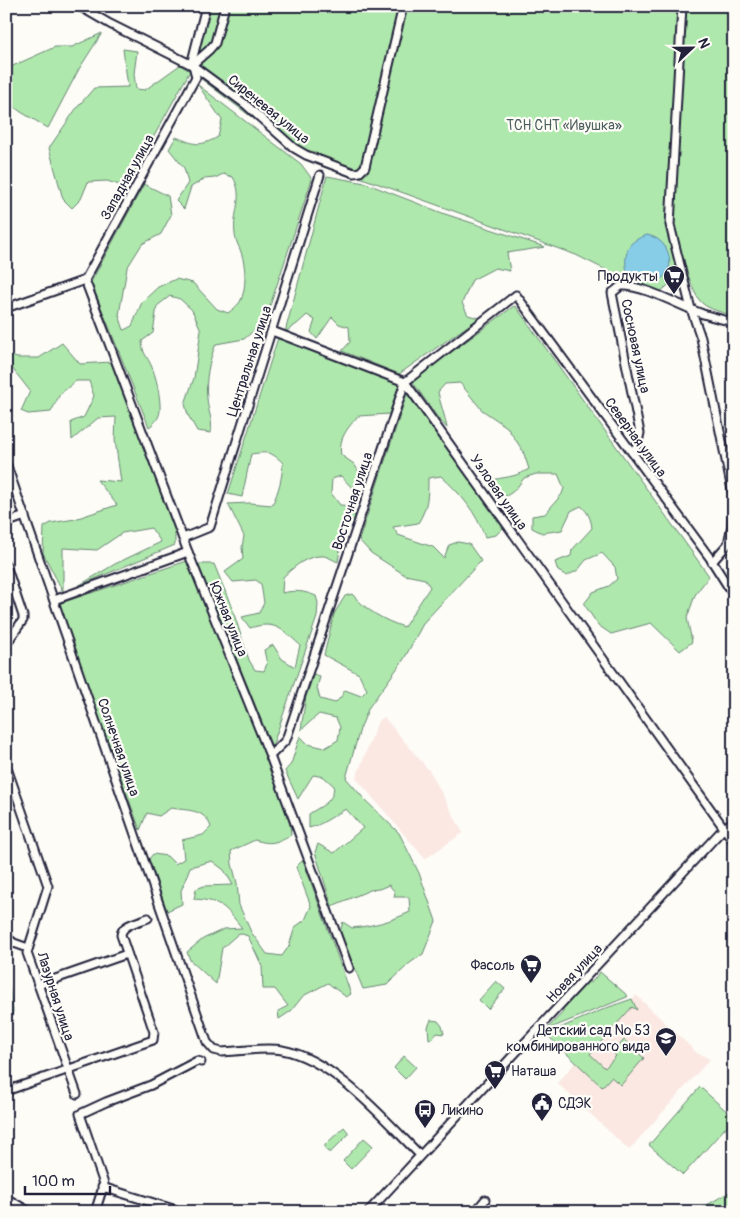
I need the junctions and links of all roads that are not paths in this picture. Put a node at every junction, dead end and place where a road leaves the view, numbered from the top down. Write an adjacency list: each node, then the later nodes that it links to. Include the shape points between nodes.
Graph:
1 (79, 6): 6 (street, Сиреневая улица)
2 (206, 6): 6 (street, Западная улица)
3 (225, 6): 6 (street, via 215,43)
4 (403, 6): 6 (street, Сиреневая улица, via 362,171 350,172 294,148 245,104)
5 (682, 6): 10 (street, via 670,225)
6 (192, 65): 8 (street, Западная улица, via 196,77)
7 (320, 175): 12 (street, Центральная улица)
8 (85, 280): 9 (street); 18 (street, Южная улица)
9 (6, 308)
10 (691, 309): 11 (street); 14 (street, Сосновая улица, via 631,286 620,286 612,292 640,433); 20 (street, via 701,338 733,495 728,544)
11 (734, 322)
12 (272, 331): 13 (street); 18 (street, Центральная улица, via 210,527)
13 (405, 382): 14 (street, Северная улица, via 516,295); 25 (street, Восточная улица, via 286,740); 28 (street, Узловая улица)
14 (632, 452): 20 (street, Северная улица)
15 (6, 463): 16 (street, Солнечная улица)
16 (25, 516): 17 (street, via 11,521); 23 (street, Солнечная улица)
17 (6, 527)
18 (183, 538): 19 (street, Южная улица)
19 (188, 552): 23 (street); 25 (street, Южная улица)
20 (712, 562): 22 (street, Северная улица)
21 (6, 565): 24 (street, via 23,620)
22 (734, 596)
23 (54, 600): 40 (street, Солнечная улица, via 205,1039 216,1051 280,1049 320,1064 361,1097)
24 (6, 644)
25 (270, 756): 34 (street, Южная улица)
26 (6, 765): 32 (street, Лазурная улица, via 48,886)
27 (734, 821): 28 (street, Новая улица)
28 (724, 828): 29 (street, Узловая улица); 40 (street, Новая улица)
29 (734, 842)
30 (148, 918): 33 (street, via 123,929 121,936)
31 (6, 936): 32 (street)
32 (28, 948): 35 (street, Лазурная улица)
33 (127, 954): 35 (street); 37 (street, via 154,1040)
34 (349, 968)
35 (38, 985): 37 (street, Лазурная улица)
36 (201, 1062): 41 (street, via 80,1114 104,1184)
37 (68, 1069): 38 (street); 39 (street, Лазурная улица)
38 (6, 1090)
39 (77, 1094)
40 (420, 1155): 47 (street, Новая улица)
41 (102, 1188): 45 (street); 46 (street)
42 (6, 1198): 44 (street)
43 (485, 1200): 48 (street)
44 (30, 1212)
45 (95, 1212)
46 (183, 1212)
47 (368, 1212)
48 (475, 1212)

